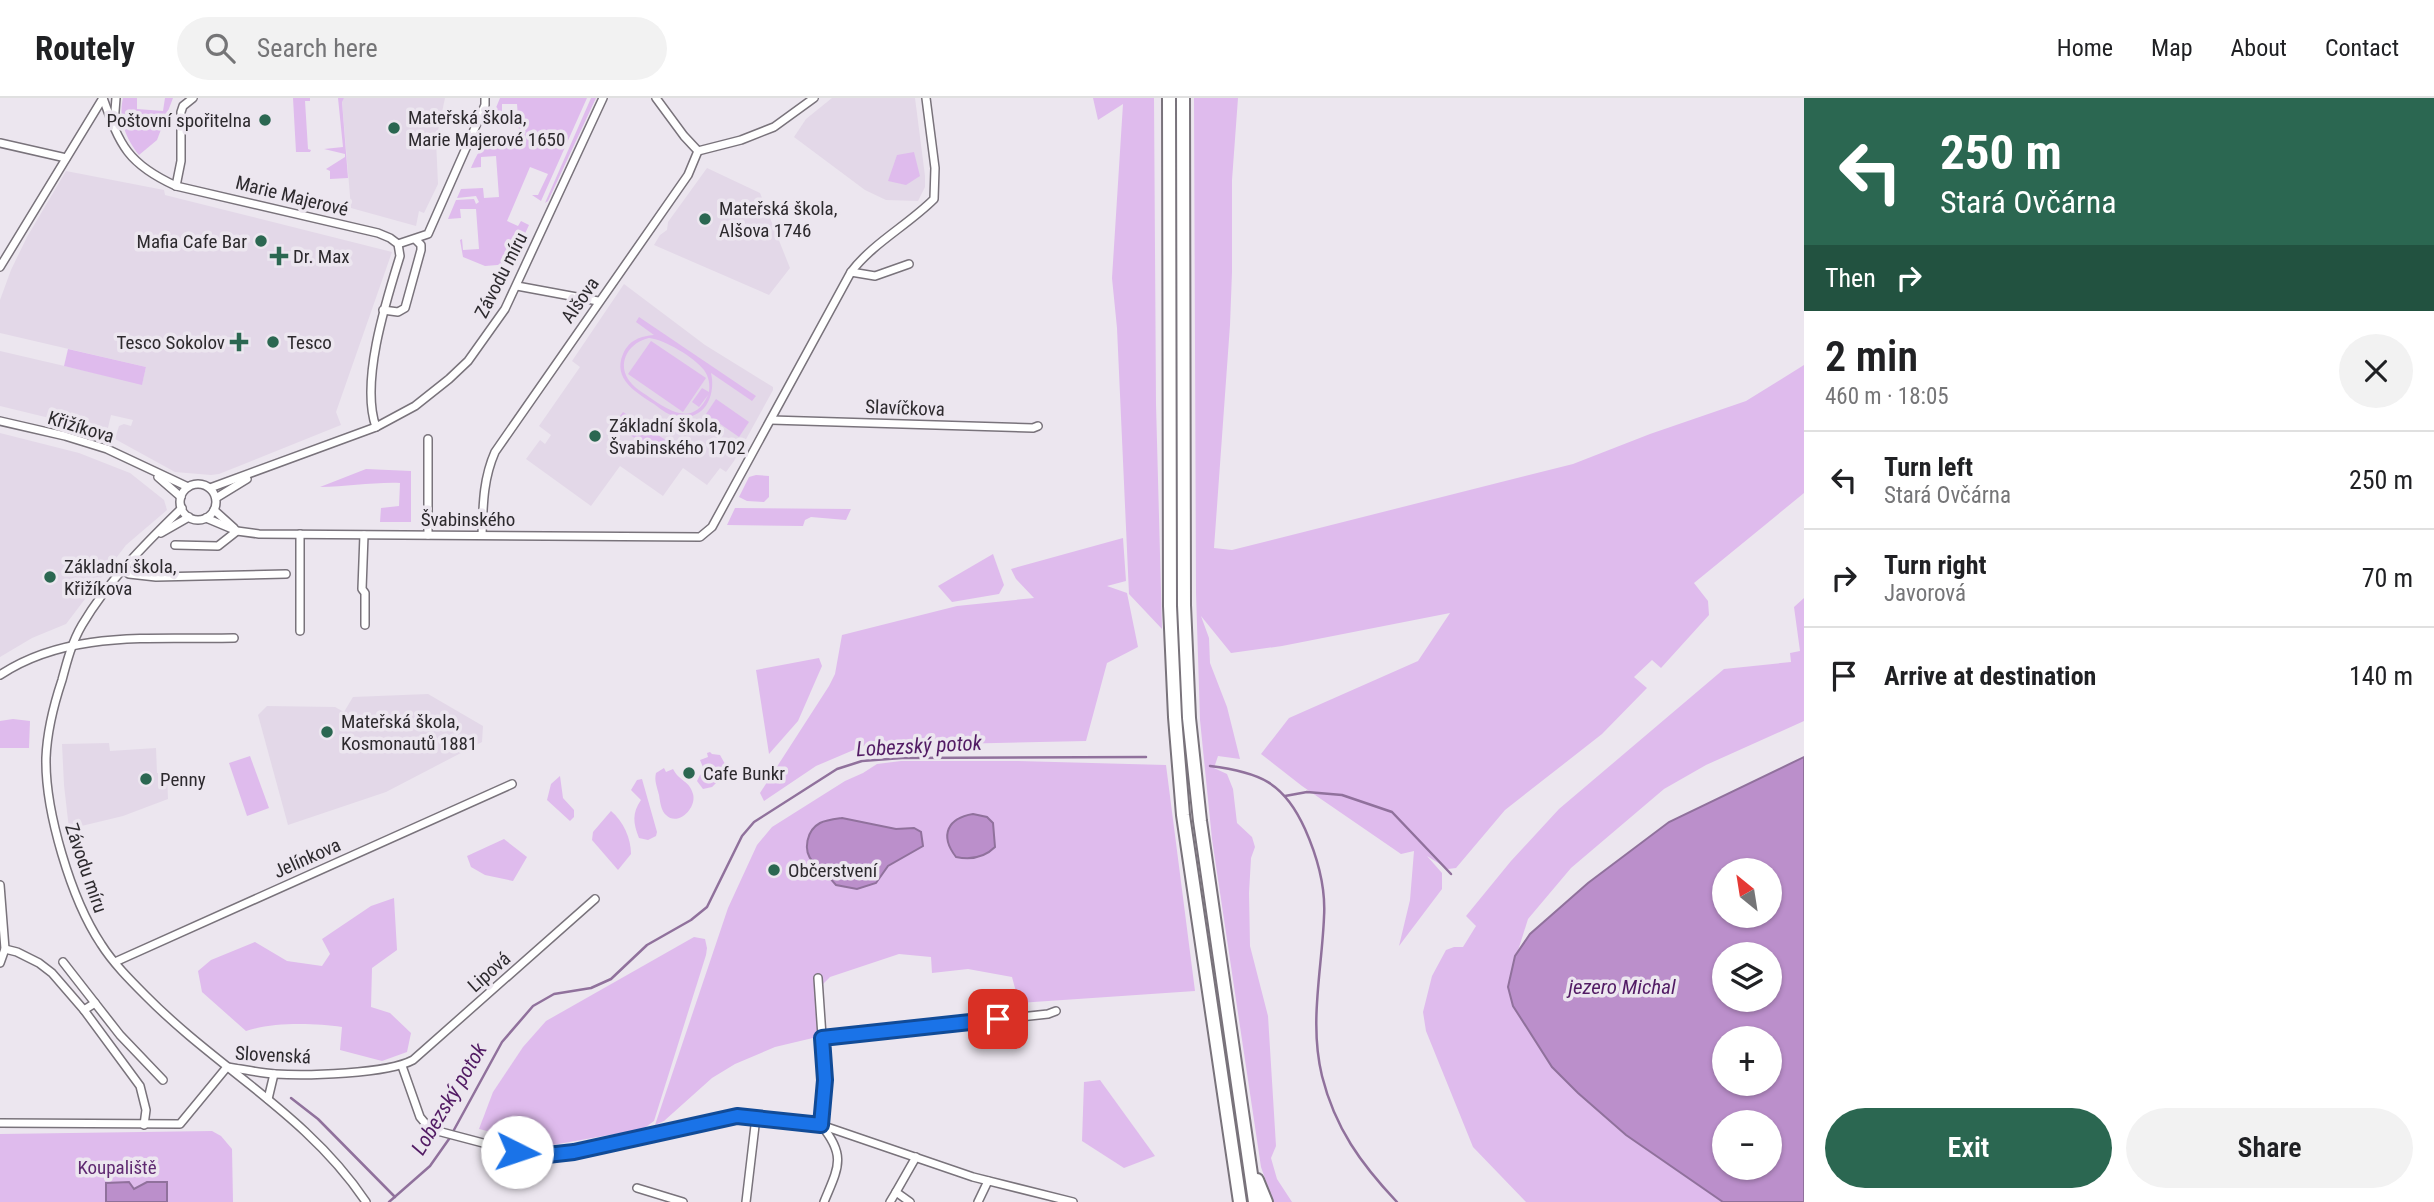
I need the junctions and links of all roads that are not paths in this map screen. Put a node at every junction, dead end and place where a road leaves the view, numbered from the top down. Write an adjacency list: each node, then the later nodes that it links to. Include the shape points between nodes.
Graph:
1 (103, 98): 11 (street, Marie Majerové); 14 (street)
2 (116, 98): 11 (street)
3 (193, 98): 15 (street, via 181,112)
4 (485, 98): 16 (street, via 435,222 428,234)
5 (603, 98): 21 (street, Závodu míru)
6 (656, 98): 13 (street)
7 (814, 98): 13 (street, via 774,127)
8 (926, 98): 20 (street, via 934,199)
9 (1167, 98): 76 (highway, via 1175,717 1183,815)
10 (1183, 98): 75 (highway, via 1184,605 1189,718)
11 (114, 128): 15 (street, Marie Majerové, via 137,163)
12 (0, 143): 14 (street)
13 (698, 151): 22 (street, Alšova, via 688,175)
14 (66, 158): 19 (street)
15 (176, 186): 17 (street, Marie Majerové, via 378,233)
16 (416, 240): 17 (street); 23 (street, via 421,250 405,308)
17 (398, 244): 23 (street, via 400,256)
18 (909, 264): 20 (street, via 875,276)
19 (0, 267)
20 (851, 272): 24 (street)
21 (517, 286): 22 (street); 27 (street, Závodu míru, via 468,360 428,397)
22 (598, 301): 43 (street, Alšova, via 495,452 484,483)
23 (383, 310): 27 (street, via 370,399)
24 (771, 420): 26 (street, Slavíčkova); 43 (street, Švabinského, via 712,527 700,537)
25 (0, 421): 29 (street, Křižíkova, via 107,449)
26 (1038, 426)
27 (376, 427): 30 (street, Závodu míru)
28 (428, 439): 42 (street)
29 (149, 470): 31 (street, Křižíkova); 33 (street, Křižíkova)
30 (259, 471): 32 (street, Závodu míru); 34 (street, Závodu míru)
31 (188, 487): 32 (street); 33 (street)
32 (210, 488): 34 (street)
33 (181, 497): 35 (street)
34 (216, 498): 36 (street)
35 (181, 508): 37 (street); 44 (street, Závodu míru)
36 (214, 510): 38 (street); 39 (street)
37 (189, 517): 38 (street); 44 (street, Závodu míru)
38 (206, 518): 39 (street, Švabinského)
39 (237, 530): 40 (street, Švabinského); 45 (street, via 218,546)
40 (300, 534): 41 (street, Švabinského); 49 (street)
41 (364, 535): 42 (street, Švabinského); 48 (street)
42 (428, 535): 43 (street, Švabinského)
43 (482, 535)
44 (149, 541): 46 (street, Závodu míru)
45 (175, 545)
46 (124, 570): 47 (street, via 156,577); 51 (street, Závodu míru, via 91,611)
47 (286, 574)
48 (365, 625)
49 (300, 631)
50 (234, 638): 51 (street, via 93,640)
51 (72, 645): 52 (street, via 40,653); 59 (street, Závodu míru, via 48,733 46,759 53,819 86,919)
52 (0, 675)
53 (512, 784): 59 (street, Jelínkova)
54 (0, 885): 56 (street)
55 (595, 899): 66 (street, Lipová)
56 (1, 918): 57 (street)
57 (5, 949): 60 (street); 63 (street, via 52,973)
58 (63, 962): 62 (street)
59 (116, 962): 67 (street, Závodu míru, via 146,997)
60 (0, 963)
61 (818, 978): 65 (street)
62 (94, 1003): 63 (street); 69 (street)
63 (84, 1010): 73 (street, via 140,1086 146,1110)
64 (1056, 1011): 65 (street)
65 (822, 1038): 74 (street)
66 (402, 1066): 68 (street, Slovenská); 71 (street, via 420,1117 430,1129 517,1152 574,1152 737,1116)
67 (227, 1067): 68 (street, Slovenská); 70 (street, Závodu míru); 73 (street, Slovenská, via 180,1124)
68 (275, 1074): 70 (street)
69 (163, 1080)
70 (268, 1099): 81 (street, Závodu míru, via 318,1143)
71 (756, 1117): 74 (street); 83 (street)
72 (0, 1123): 73 (street, Slovenská)
73 (144, 1125)
74 (821, 1125): 77 (street); 84 (street, via 835,1142 839,1167)
75 (1247, 1153): 91 (highway); 92 (highway)
76 (1233, 1155): 89 (highway); 90 (highway)
77 (916, 1157): 78 (street); 80 (street)
78 (988, 1181): 87 (street); 88 (street)
79 (637, 1188): 82 (street)
80 (897, 1192): 85 (street); 86 (street)
81 (366, 1202)
82 (682, 1202)
83 (746, 1202)
84 (824, 1202)
85 (890, 1202)
86 (910, 1202)
87 (978, 1202)
88 (1071, 1202)
89 (1232, 1202)
90 (1240, 1202)
91 (1255, 1202)
92 (1266, 1202)

